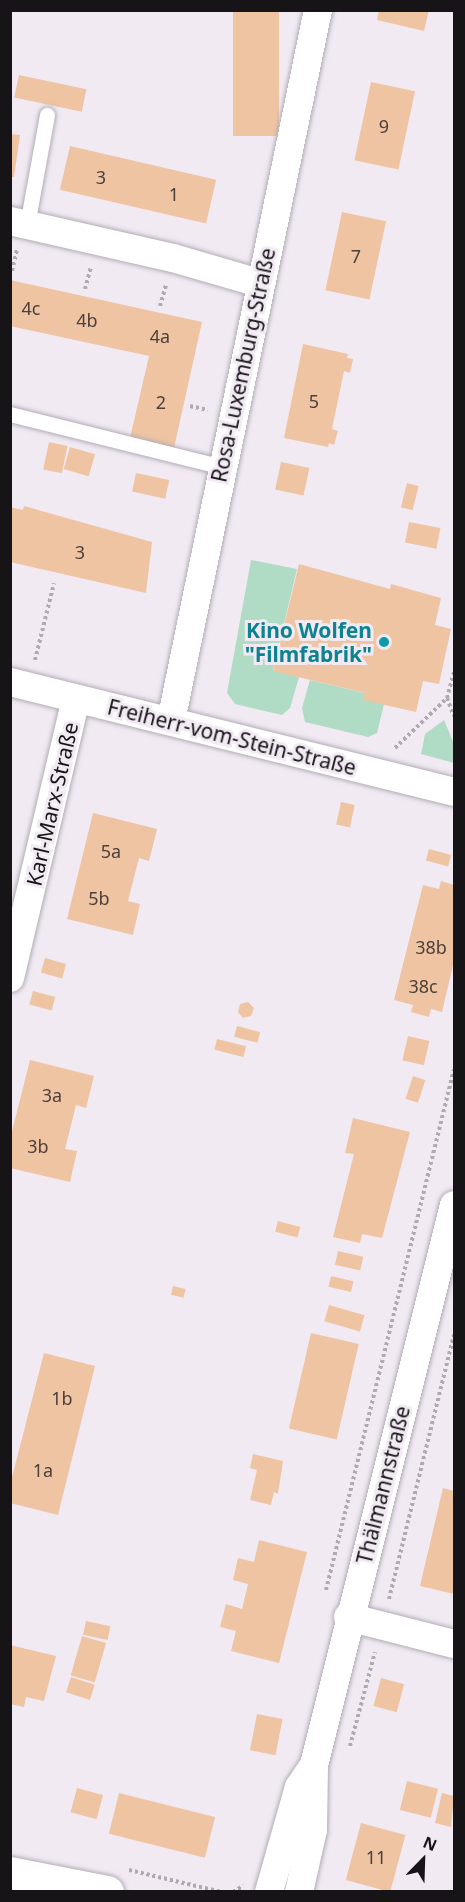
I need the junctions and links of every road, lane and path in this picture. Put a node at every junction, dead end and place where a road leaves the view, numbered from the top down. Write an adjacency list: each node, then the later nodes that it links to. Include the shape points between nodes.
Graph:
1 (318, 10): 4 (street, Rosa-Luxemburg-Straße)
2 (47, 115): 3 (lane)
3 (19, 223): 4 (street, via 173,258)
4 (259, 283): 6 (street, Rosa-Luxemburg-Straße)
5 (10, 414): 6 (lane)
6 (222, 467): 13 (street, Rosa-Luxemburg-Straße)
7 (54, 583): 9 (path)
8 (454, 672): 10 (path)
9 (19, 684): 11 (street, Freiherr-vom-Stein-Straße)
10 (447, 698): 12 (path); 14 (path)
11 (76, 699): 13 (street, Freiherr-vom-Stein-Straße); 16 (street, Karl-Marx-Straße)
12 (454, 716)
13 (171, 721): 14 (street, Freiherr-vom-Stein-Straße)
14 (371, 771): 15 (street, Freiherr-vom-Stein-Straße)
15 (454, 792)
16 (16, 934): 17 (street, Karl-Marx-Straße)
17 (10, 978)
18 (454, 1069): 21 (path)
19 (454, 1205): 20 (street, Thälmannstraße)
20 (448, 1255): 22 (street, Thälmannstraße)
21 (325, 1594)
22 (348, 1617): 23 (street); 24 (street, Thälmannstraße)
23 (454, 1644)
24 (314, 1765): 28 (street, Thälmannstraße, via 299,1787); 29 (street, Thälmannstraße, via 313,1830)
25 (10, 1873): 26 (street)
26 (47, 1886): 27 (street, via 61,1880)
27 (107, 1892)
28 (268, 1892)
29 (299, 1892)

